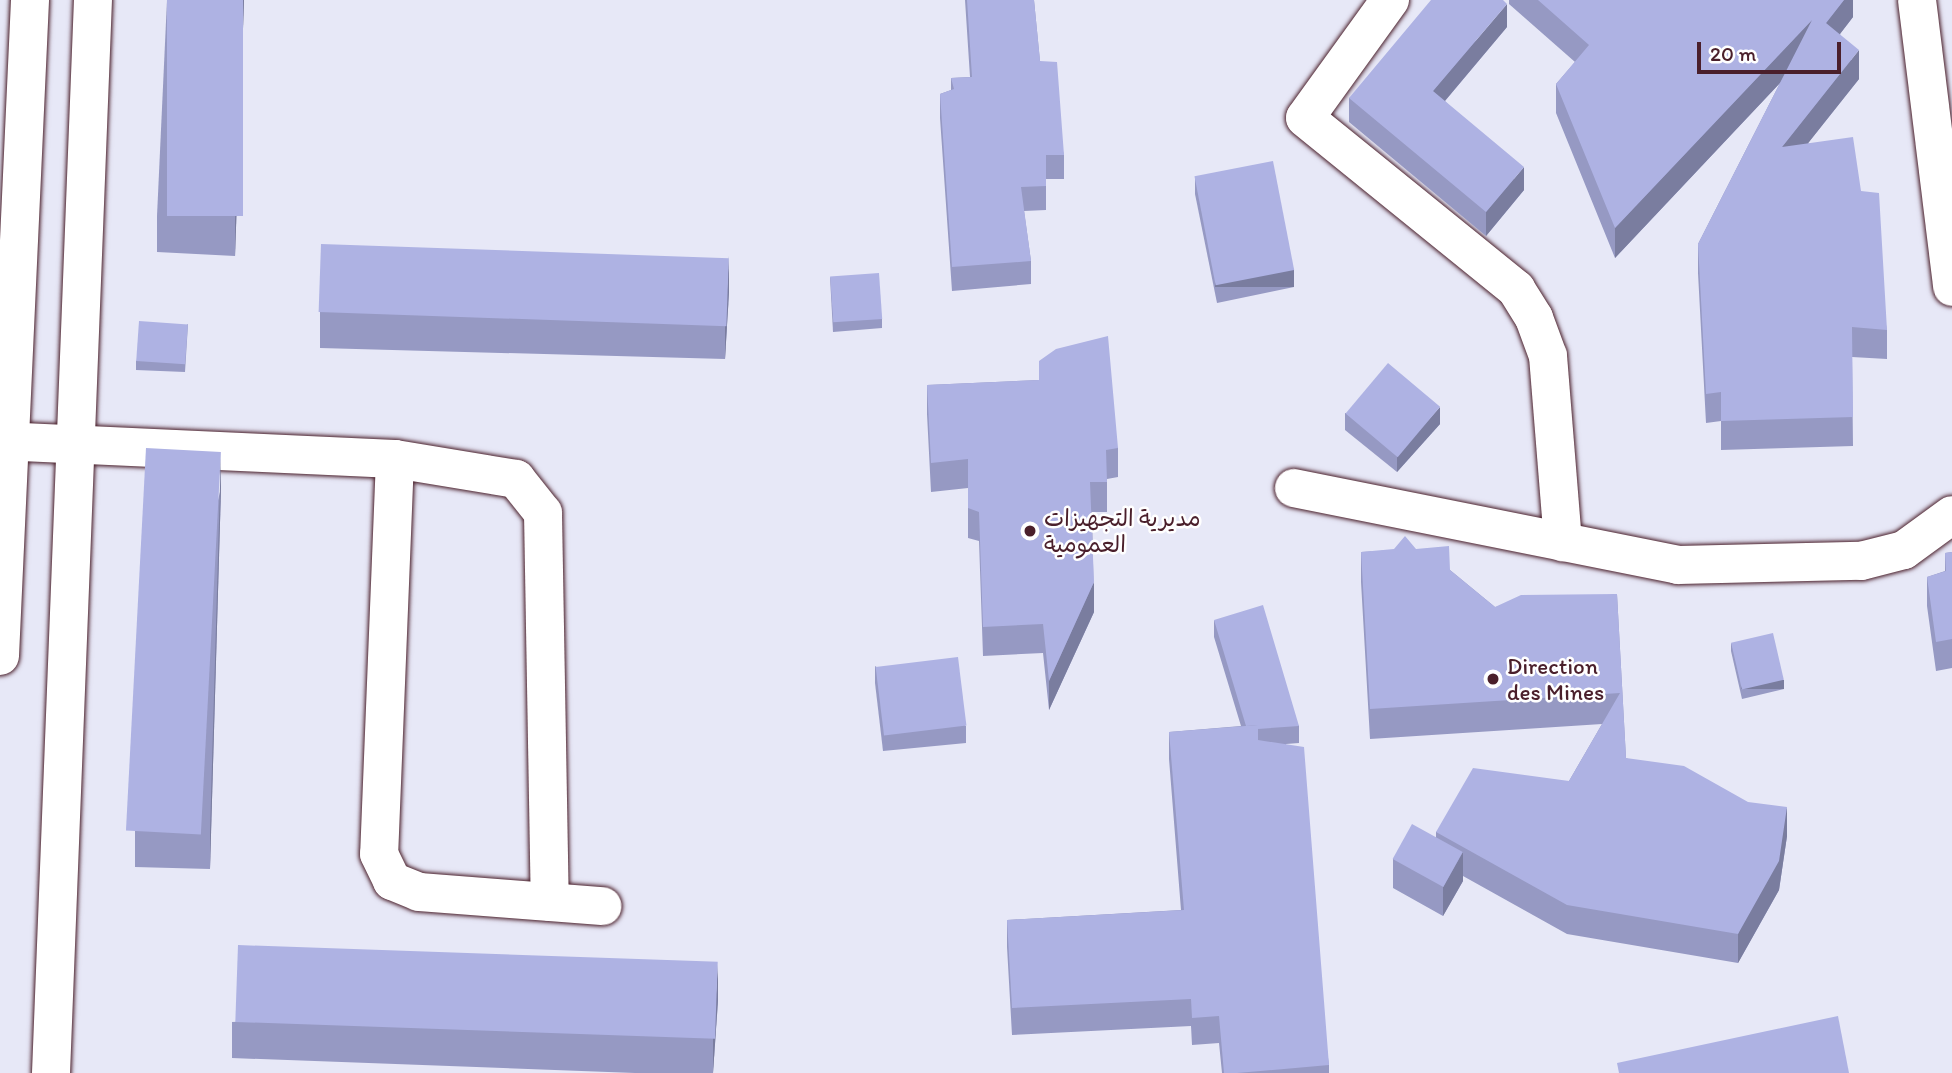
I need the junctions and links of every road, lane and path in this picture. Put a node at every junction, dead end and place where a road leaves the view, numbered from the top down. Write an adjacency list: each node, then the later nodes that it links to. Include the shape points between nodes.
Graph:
1 (30, 0): 6 (street)
2 (93, 0): 7 (street)
3 (1390, 0): 11 (street, via 1304,118 1516,289 1528,308 1548,356)
4 (1917, 0): 5 (street)
5 (1952, 287)
6 (5, 441): 7 (street); 12 (street)
7 (76, 442): 8 (street); 15 (street)
8 (395, 459): 13 (street, via 516,479 543,513); 13 (street, via 379,853 392,881 419,892)
9 (1294, 488): 11 (street)
10 (1952, 515): 11 (street, via 1904,550 1794,566 1678,565)
11 (1563, 542)
12 (0, 656)
13 (550, 902): 14 (street)
14 (602, 906)
15 (51, 1073)

